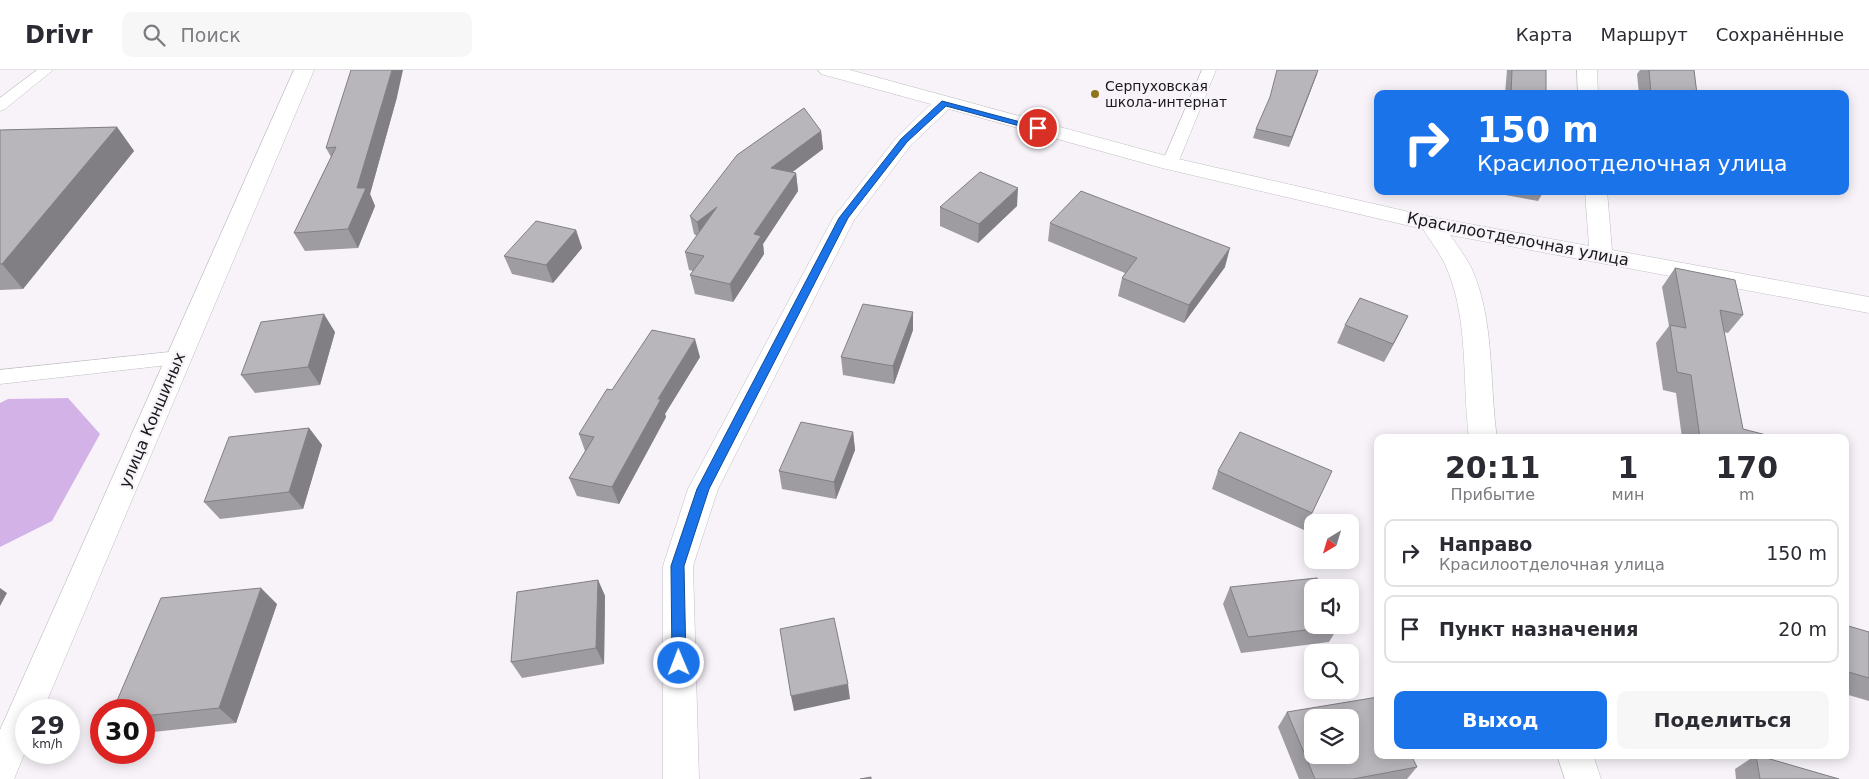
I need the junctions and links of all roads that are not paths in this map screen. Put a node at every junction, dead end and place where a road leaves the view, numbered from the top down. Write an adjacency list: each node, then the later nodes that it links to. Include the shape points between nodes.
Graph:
1 (46, 70): 8 (lane)
2 (304, 70): 14 (street, улица Коншиных)
3 (828, 70): 7 (street, Красилоотделочная улица)
4 (1209, 70): 9 (lane)
5 (1587, 70): 6 (street)
6 (1588, 90)
7 (944, 103): 9 (street, Красилоотделочная улица); 19 (street, via 904,141 844,218 703,489 678,566)
8 (0, 106)
9 (1170, 163): 11 (street, Красилоотделочная улица)
10 (1596, 195): 12 (street)
11 (1431, 224): 12 (street, Красилоотделочная улица); 16 (street, via 1461,272 1472,310)
12 (1601, 254): 13 (street, Красилоотделочная улица)
13 (1869, 304)
14 (179, 358): 15 (lane); 18 (street, улица Коншиных)
15 (0, 377)
16 (1482, 434)
17 (1576, 759): 20 (street)
18 (0, 770)
19 (681, 779)
20 (1583, 779)

